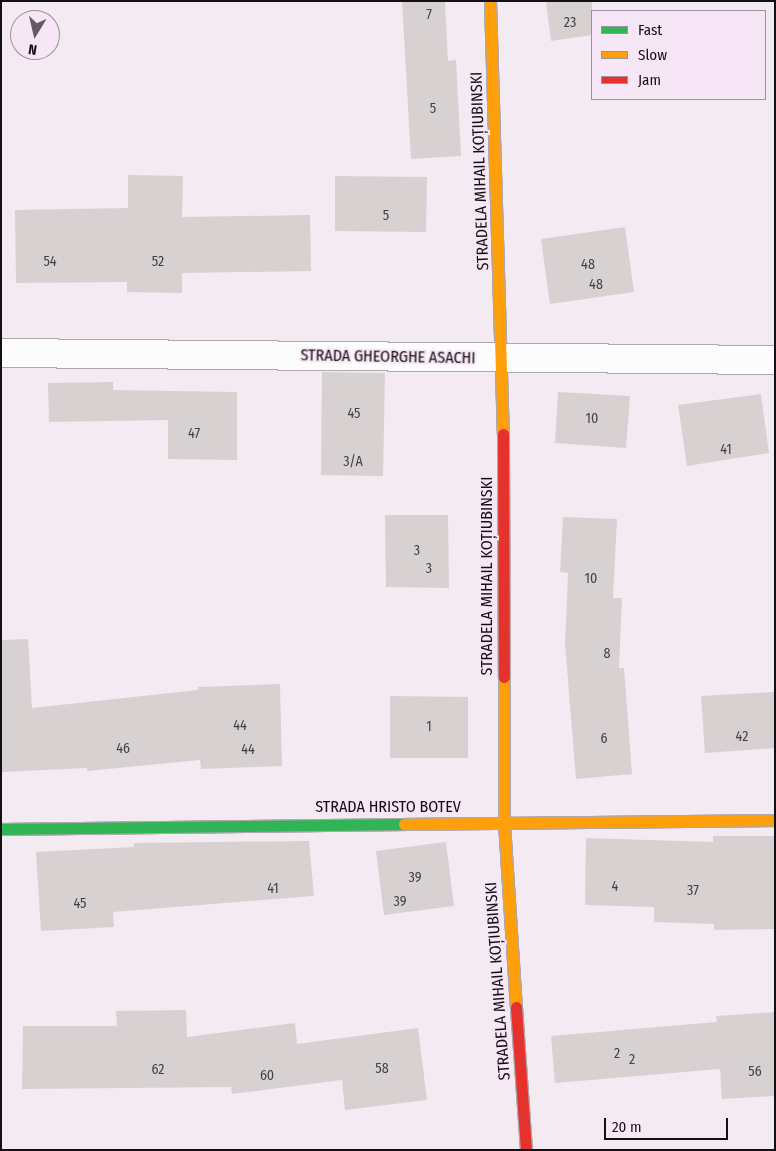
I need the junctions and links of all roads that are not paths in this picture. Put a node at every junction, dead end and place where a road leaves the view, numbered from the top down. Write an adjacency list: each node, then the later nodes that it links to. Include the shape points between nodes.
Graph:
1 (490, 1): 3 (street, STRADELA MIHAIL KOȚIUBINSKI)
2 (1, 353): 3 (street, STRADA GHEORGHE ASACHI)
3 (503, 358): 4 (street, STRADA GHEORGHE ASACHI); 6 (street, STRADELA MIHAIL KOȚIUBINSKI)
4 (775, 360)
5 (775, 820): 6 (street, STRADA HRISTO BOTEV)
6 (504, 823): 7 (street, STRADA HRISTO BOTEV); 8 (street, STRADELA MIHAIL KOȚIUBINSKI)
7 (1, 829)
8 (526, 1150)

